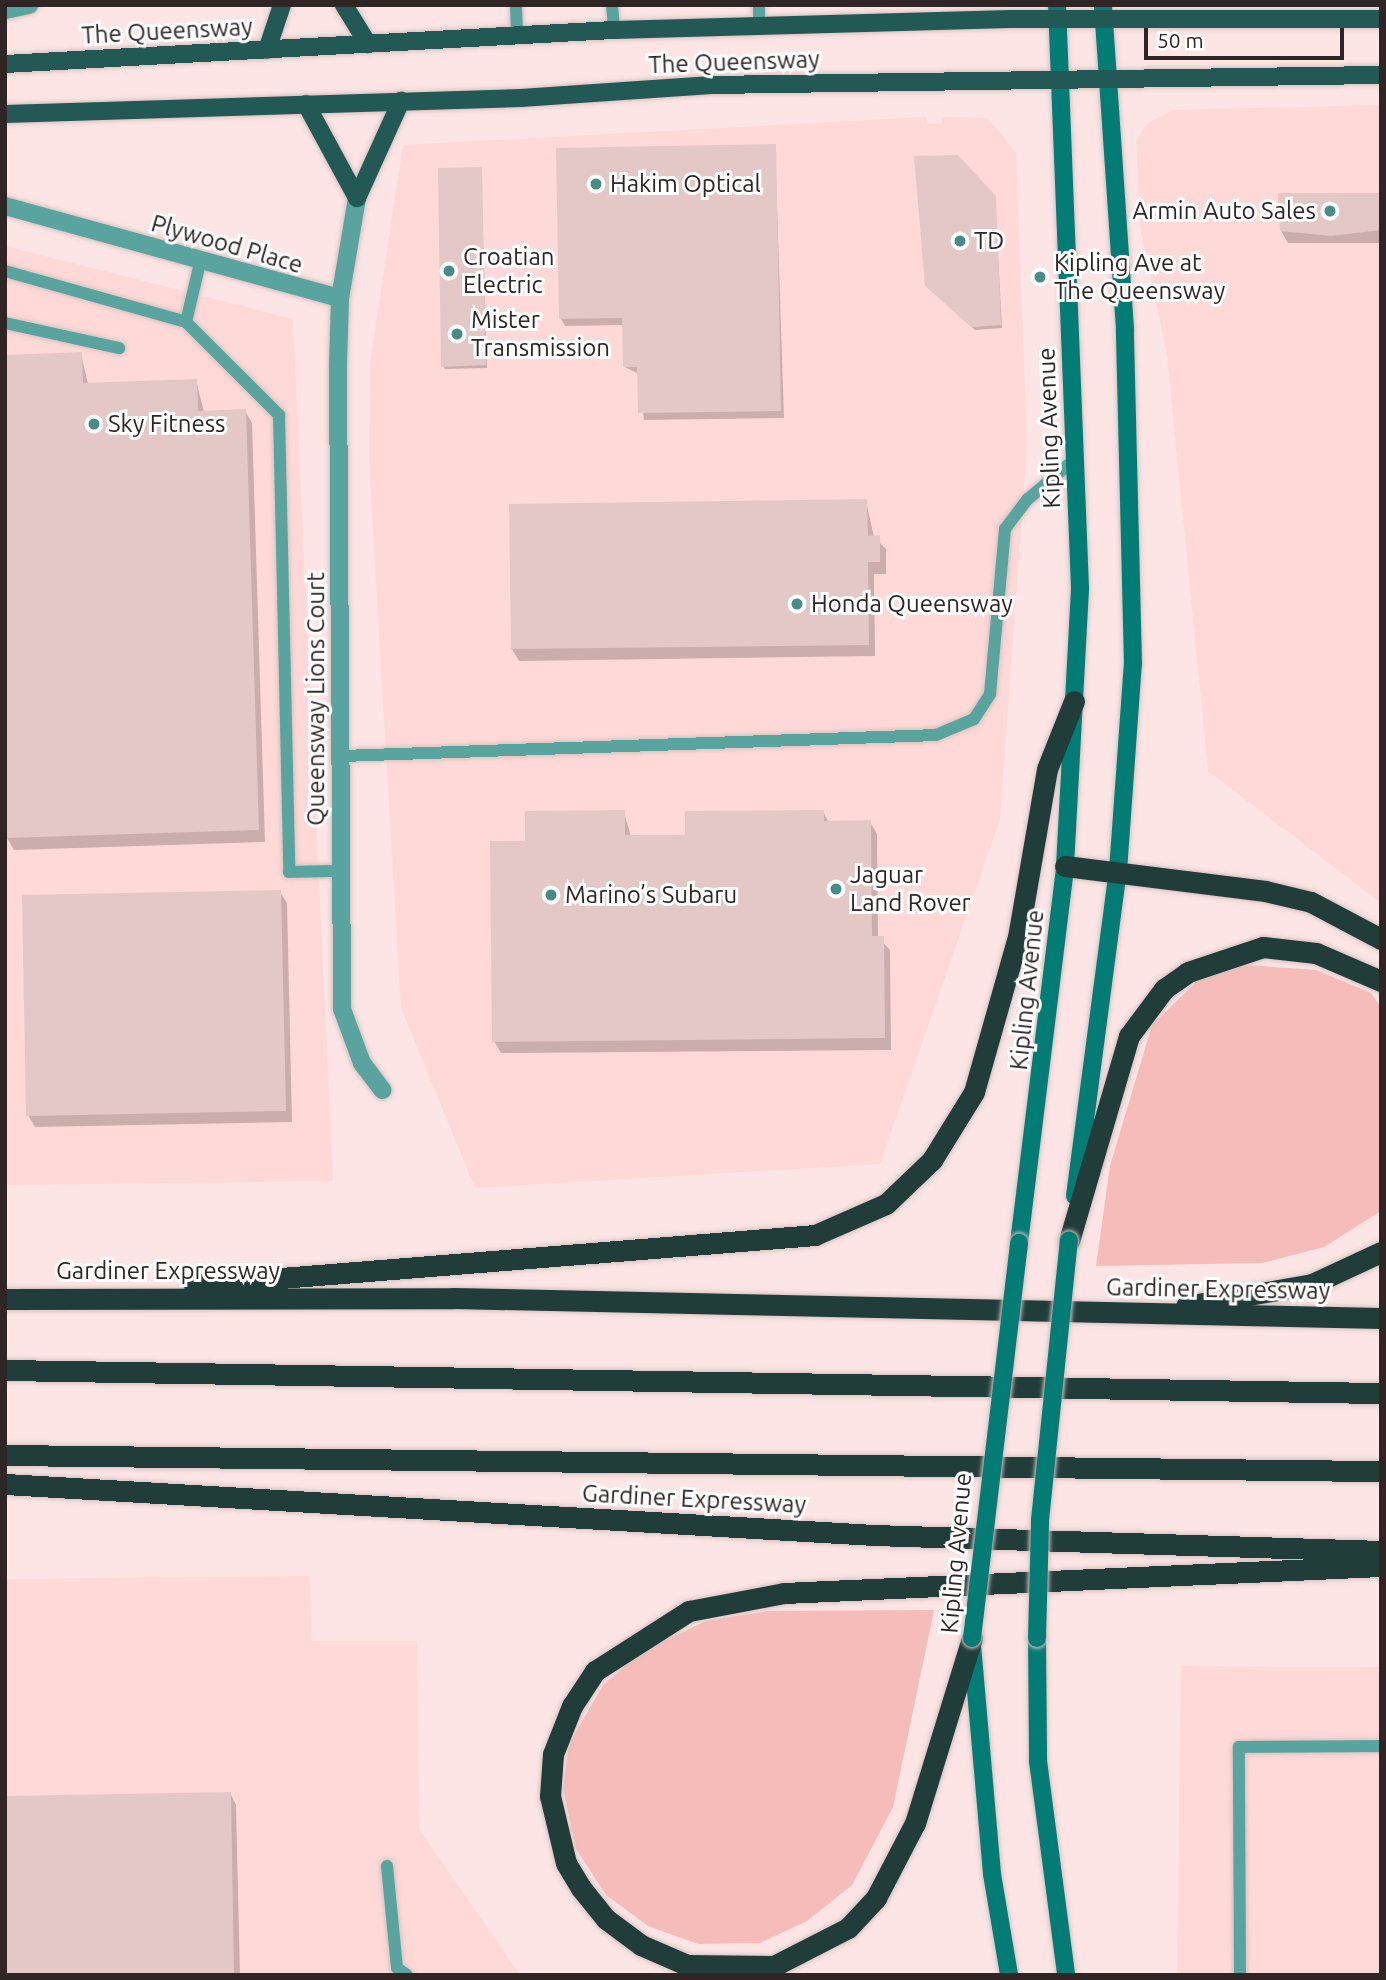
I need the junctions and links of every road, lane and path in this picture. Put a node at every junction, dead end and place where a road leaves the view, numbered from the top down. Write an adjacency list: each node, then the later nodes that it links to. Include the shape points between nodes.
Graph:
1 (29, 5): 7 (street)
2 (282, 5): 15 (main road)
3 (344, 5): 14 (main road)
4 (516, 5): 13 (lane)
5 (612, 5): 12 (lane)
6 (759, 5): 11 (lane)
7 (5, 10)
8 (1057, 12): 9 (main road, The Queensway); 11 (main road, The Queensway); 18 (main road, Kipling Avenue)
9 (1104, 13): 10 (main road, The Queensway); 19 (main road)
10 (1381, 19)
11 (759, 26): 12 (main road, The Queensway)
12 (614, 30): 13 (main road, The Queensway)
13 (517, 34): 14 (main road, The Queensway)
14 (368, 44): 15 (main road, The Queensway)
15 (267, 50): 16 (main road, The Queensway)
16 (5, 64)
17 (1381, 75): 19 (main road, The Queensway)
18 (1059, 79): 19 (main road, The Queensway); 20 (main road, The Queensway, via 712,85); 31 (main road, Kipling Avenue)
19 (1109, 80): 36 (main road, via 1125,329 1133,664)
20 (401, 101): 21 (main road, The Queensway); 23 (main road)
21 (306, 104): 22 (main road, The Queensway); 23 (main road)
22 (5, 114)
23 (357, 198): 27 (street)
24 (5, 206): 25 (street, Plywood Place)
25 (200, 263): 27 (street, Plywood Place); 29 (lane)
26 (5, 271): 29 (lane)
27 (340, 298): 33 (street, Queensway Lions Court)
28 (5, 323): 30 (lane)
29 (186, 323): 35 (lane, via 279,415 289,872)
30 (119, 348)
31 (1074, 460): 32 (main road, Kipling Avenue, via 1080,588); 33 (lane, via 1028,499 1005,529 990,694 974,719 936,735)
32 (1074, 701): 34 (main road, Kipling Avenue); 42 (highway, via 1047,769 1018,937 974,1092 932,1160 886,1205 849,1224 802,1236)
33 (342, 756): 35 (street, Queensway Lions Court)
34 (1065, 866): 36 (highway); 53 (main road, Kipling Avenue, bridge)
35 (342, 871): 39 (street, Queensway Lions Court, via 342,1009 362,1063)
36 (1118, 871): 37 (highway, via 1311,902); 40 (main road)
37 (1381, 939)
38 (1381, 981): 40 (highway, via 1316,953 1263,947 1197,969 1164,989 1129,1036)
39 (382, 1090)
40 (1069, 1241): 58 (main road, bridge, via 1040,1520 1037,1638 1038,1761)
41 (1381, 1252): 44 (highway, via 1312,1284)
42 (86, 1297): 43 (highway, Gardiner Expressway); 44 (highway, Gardiner Expressway)
43 (5, 1298)
44 (1137, 1314): 45 (highway, Gardiner Expressway)
45 (1381, 1318)
46 (5, 1370): 47 (highway)
47 (1381, 1393)
48 (5, 1455): 49 (highway, Gardiner Expressway)
49 (1381, 1471)
50 (5, 1484): 51 (highway, Gardiner Expressway, via 873,1535)
51 (1381, 1550)
52 (1381, 1566): 53 (highway, via 784,1593 689,1611 595,1671 567,1718 553,1754 550,1796 566,1863 606,1919 641,1945 687,1965 774,1966 848,1928 876,1898 915,1823)
53 (972, 1638): 57 (main road, Kipling Avenue, via 991,1862)
54 (1381, 1746): 59 (lane, via 1239,1747)
55 (387, 1866): 56 (lane, via 397,1968)
56 (407, 1975)
57 (1009, 1975)
58 (1066, 1975)
59 (1240, 1975)

